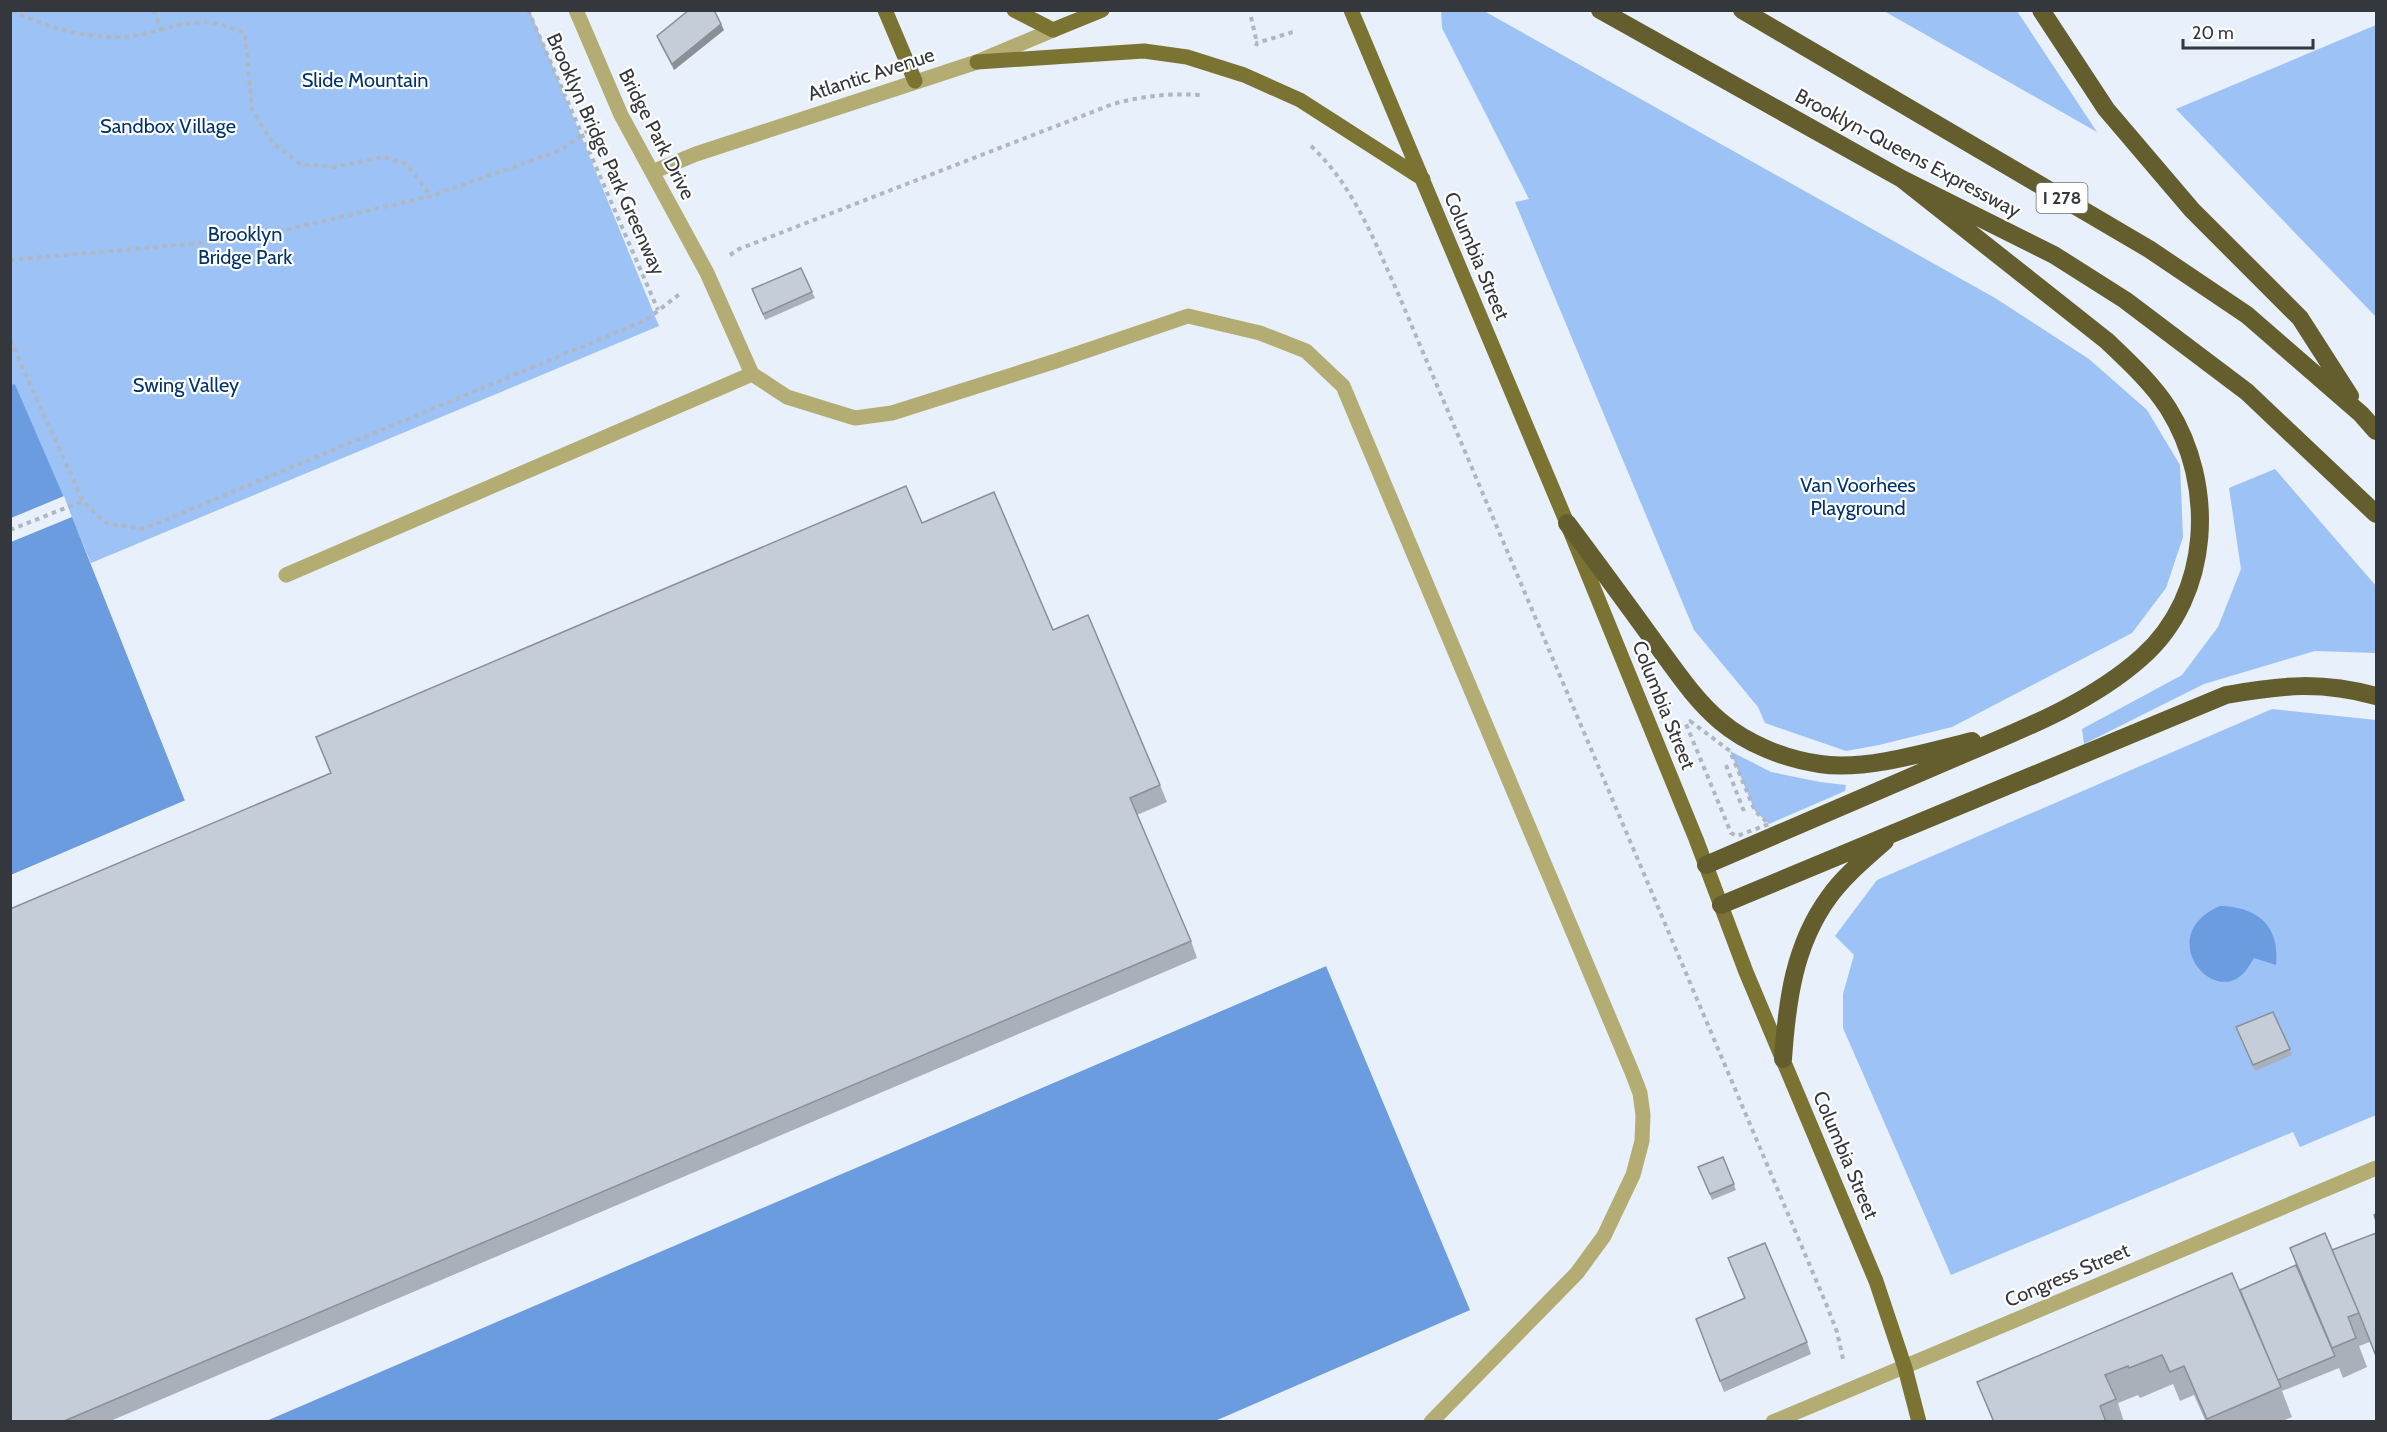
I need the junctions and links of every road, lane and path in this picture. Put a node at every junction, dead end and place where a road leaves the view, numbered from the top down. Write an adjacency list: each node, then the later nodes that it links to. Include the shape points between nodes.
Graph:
1 (12, 10): 13 (path, via 39,24 74,33 120,37)
2 (154, 10): 13 (path)
3 (528, 10): 21 (path, Brooklyn Bridge Park Greenway)
4 (576, 10): 22 (street, Bridge Park Drive, via 621,115)
5 (885, 10): 19 (main road)
6 (1014, 10): 14 (main road)
7 (1102, 10): 14 (main road, Atlantic Avenue)
8 (1351, 10): 23 (main road, Columbia Street)
9 (1600, 10): 24 (highway, Brooklyn-Queens Expressway)
10 (1742, 10): 30 (highway, Brooklyn-Queens Expressway / I 278, via 2149,249 2247,315)
11 (2045, 14): 30 (highway, via 2084,78 2135,145 2192,210 2300,318)
12 (1251, 17): 16 (path)
13 (162, 30): 25 (path, via 214,23 245,33 252,109 272,142 300,164 334,167 383,157 406,164)
14 (1053, 30): 18 (street, Atlantic Avenue)
15 (1296, 31): 16 (path)
16 (1257, 43): 17 (path)
17 (1253, 52)
18 (977, 62): 19 (street, Atlantic Avenue); 23 (main road, via 1144,51 1186,57 1244,75 1300,100)
19 (915, 81): 22 (street, Atlantic Avenue)
20 (593, 128): 21 (path)
21 (581, 136): 25 (path, via 561,150); 32 (path, Brooklyn Bridge Park Greenway, via 658,310 646,320 143,529 105,523)
22 (652, 172): 29 (street, Bridge Park Drive, via 707,273)
23 (1423, 179): 34 (main road, Columbia Street)
24 (1902, 179): 33 (highway, Brooklyn-Queens Expressway, via 2054,255 2125,300 2247,392); 38 (highway, via 2127,360 2167,407 2190,453 2196,475 2200,496 2199,543 2186,592 2169,624 2143,656 2118,676)
25 (431, 196): 26 (path, via 246,240)
26 (10, 260)
27 (10, 340): 28 (path)
28 (13, 352): 32 (path)
29 (752, 374): 36 (street); 49 (street, via 787,397 855,418 892,413 1188,316 1260,333 1306,351 1343,386 1627,1061 1640,1093 1643,1115 1642,1141 1633,1175 1604,1236 1577,1273)
30 (2361, 414): 31 (highway, Brooklyn-Queens Expressway / I 278)
31 (2376, 431)
32 (83, 501): 35 (path)
33 (2376, 514)
34 (1567, 523): 38 (highway, via 1701,701 1733,731 1764,747 1820,764 1846,765 1923,753); 44 (main road, Columbia Street)
35 (10, 530)
36 (286, 575)
37 (2376, 696): 43 (highway, via 2320,685 2226,695)
38 (2024, 728): 44 (highway)
39 (1716, 741): 40 (path); 42 (path, via 1730,751 1755,811 1769,824); 42 (path, via 1690,721 1686,724 1731,833 1737,836)
40 (1720, 751)
41 (1724, 761): 42 (path)
42 (1752, 831)
43 (1894, 833): 45 (highway); 46 (highway, via 1829,896 1806,936 1792,981)
44 (1706, 865): 45 (main road, Columbia Street)
45 (1720, 904): 46 (main road, Columbia Street)
46 (1783, 1059): 48 (main road, Columbia Street, via 1876,1281)
47 (2376, 1168): 48 (street, Congress Street)
48 (1905, 1368): 50 (street, Congress Street); 51 (main road, Columbia Street)
49 (1431, 1422)
50 (1773, 1422)
51 (1919, 1422)

